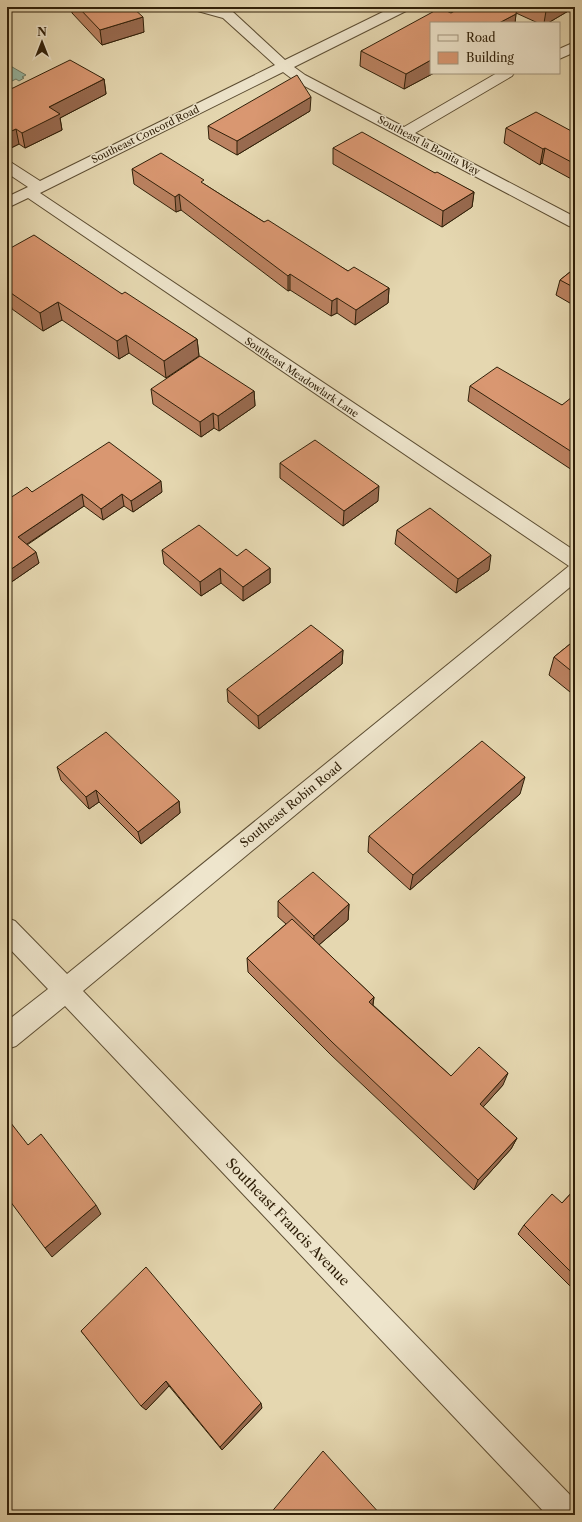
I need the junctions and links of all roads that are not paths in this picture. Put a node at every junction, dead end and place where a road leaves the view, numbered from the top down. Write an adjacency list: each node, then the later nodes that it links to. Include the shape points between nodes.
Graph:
1 (199, 7): 5 (street, Southeast la Bonita Way, via 228,15)
2 (403, 7): 5 (street, Southeast Concord Road)
3 (575, 46): 4 (street)
4 (560, 54)
5 (284, 66): 7 (street, Southeast la Bonita Way, via 300,78); 9 (street, Southeast Concord Road)
6 (505, 74): 7 (street)
7 (405, 132): 11 (street, Southeast la Bonita Way)
8 (7, 166): 9 (street, Southeast Meadowlark Lane)
9 (34, 189): 10 (street, Southeast Concord Road); 12 (street, Southeast Meadowlark Lane)
10 (7, 203)
11 (575, 223)
12 (575, 561)
13 (575, 572): 15 (street, Southeast Robin Road)
14 (7, 929): 15 (street, Southeast Francis Avenue)
15 (66, 990): 16 (street, Southeast Robin Road); 17 (street, Southeast Francis Avenue)
16 (7, 1037)
17 (568, 1515)

